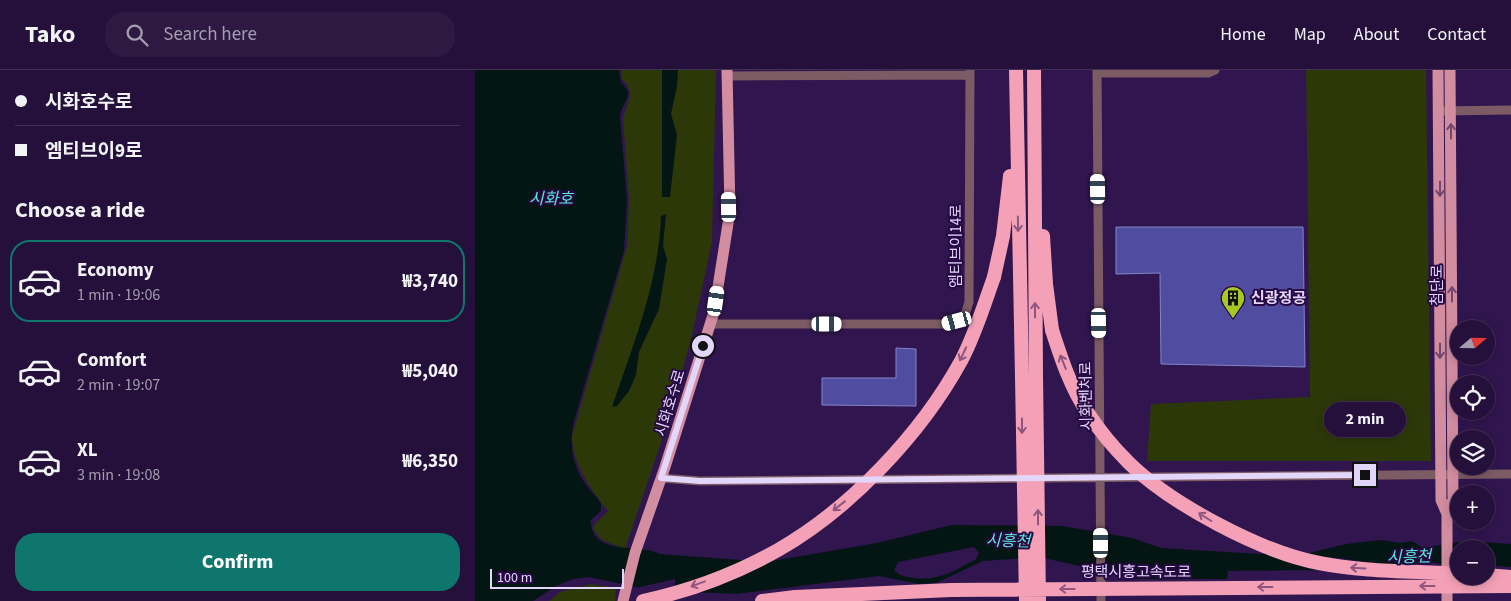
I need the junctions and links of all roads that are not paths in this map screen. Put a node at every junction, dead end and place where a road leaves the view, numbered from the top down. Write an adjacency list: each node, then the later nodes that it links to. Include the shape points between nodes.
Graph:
1 (1015, 70): 27 (highway, one-way to 27, bridge, via 1010,180 994,276 961,361 930,409 892,455 848,498 778,550 712,579); 29 (highway, one-way to 29, bridge)
2 (1034, 70): 22 (highway, one-way to 2, bridge, via 1348,568 1269,549 1211,521 1177,499 1129,463 1087,413 1062,362 1052,330 1046,284); 30 (highway, one-way to 2, bridge)
3 (1215, 70): 6 (street)
4 (1438, 70): 11 (main road, 첨단로)
5 (1450, 70): 11 (main road, 첨단로)
6 (1097, 72): 19 (street, 시화벤처로)
7 (727, 73): 8 (street); 12 (main road, 시화호수로, via 729,211)
8 (816, 73): 9 (street)
9 (970, 73): 12 (street, 엠티브이14로, via 969,302 965,315 944,324)
10 (1511, 110): 11 (street)
11 (1445, 111): 13 (main road, 첨단로, one-way to 11); 17 (main road, 첨단로, one-way to 17)
12 (710, 324): 20 (main road, 시화호수로)
13 (1452, 430)
14 (1450, 474): 17 (street)
15 (1495, 474): 16 (street)
16 (1511, 474)
17 (1441, 475): 19 (street); 21 (main road, 첨단로, via 1441,500)
18 (1453, 475): 21 (main road, 첨단로, via 1453,500)
19 (1101, 477): 20 (street, via 710,481); 31 (street, 시화벤처로)
20 (661, 478): 26 (main road, 시화호수로, via 635,553)
21 (1447, 514): 32 (main road, bridge)
22 (1450, 574)
23 (1495, 576): 24 (highway)
24 (1511, 577)
25 (1511, 586): 28 (highway, 평택시흥고속도로, one-way to 28, bridge, via 951,590)
26 (623, 601)
27 (643, 601)
28 (762, 601)
29 (1026, 601)
30 (1039, 601)
31 (1101, 601)
32 (1447, 601)

